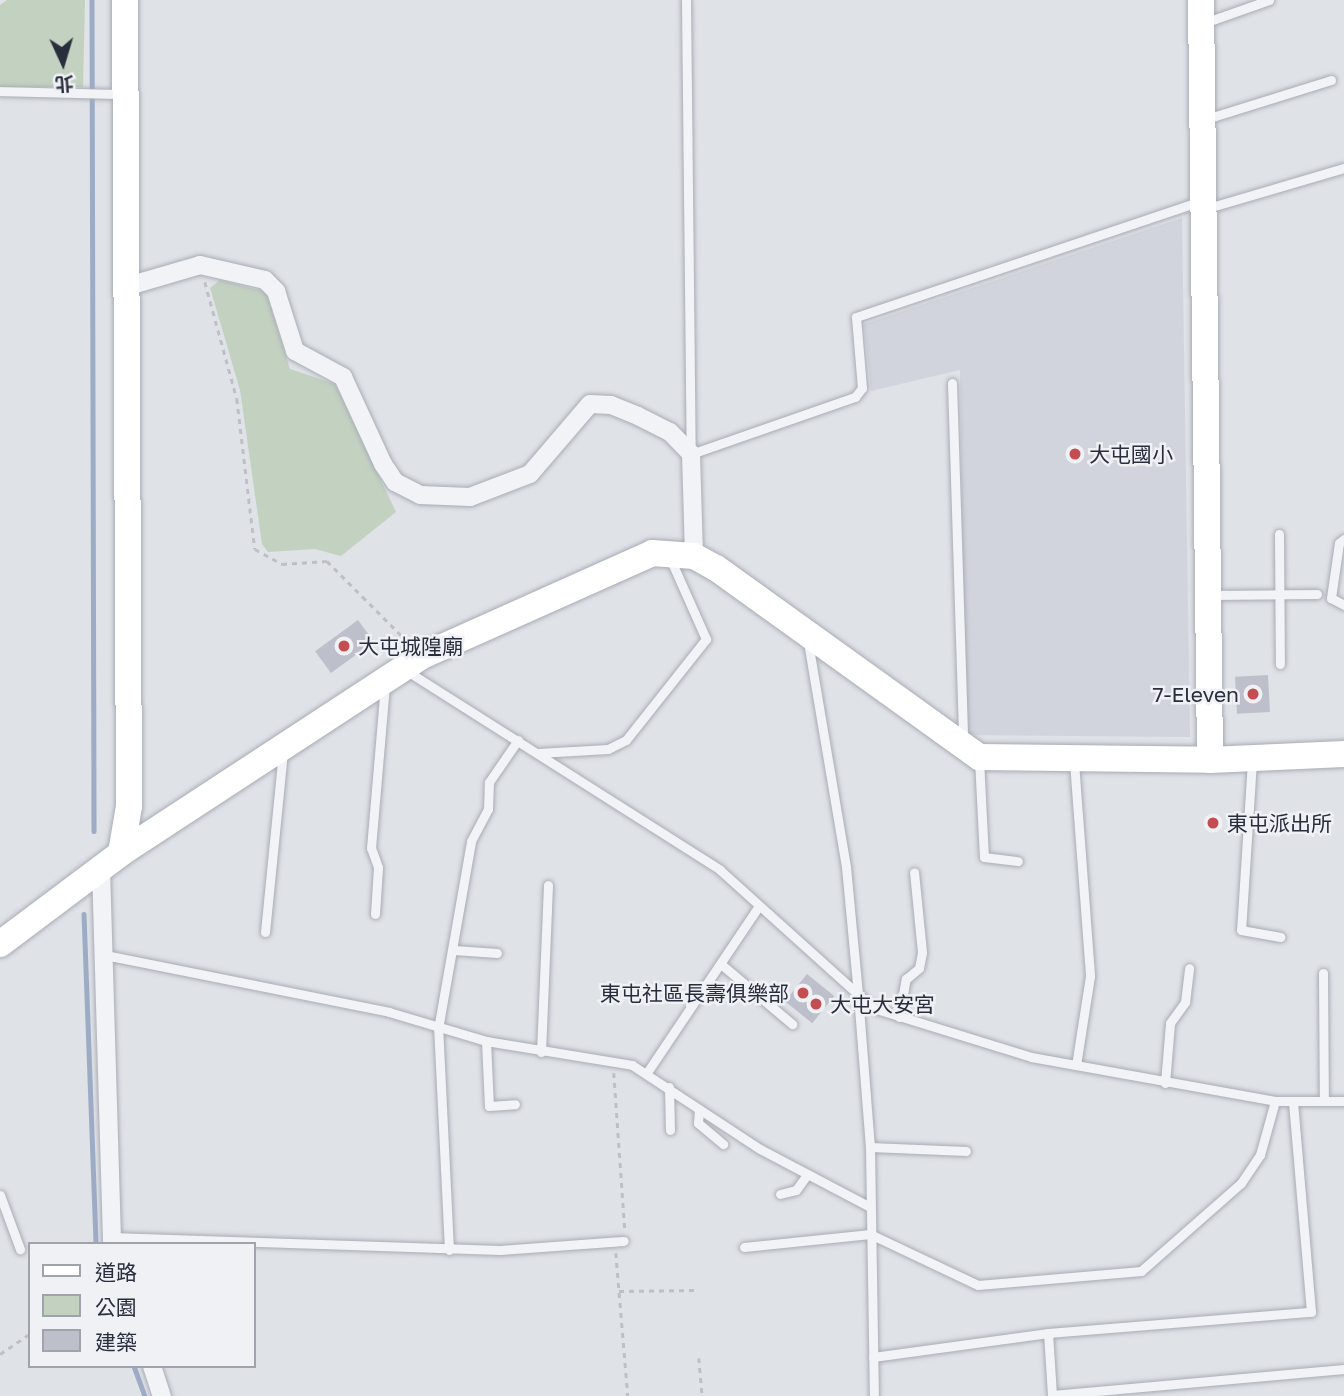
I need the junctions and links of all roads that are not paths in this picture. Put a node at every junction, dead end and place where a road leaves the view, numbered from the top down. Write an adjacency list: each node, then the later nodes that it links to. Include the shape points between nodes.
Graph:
1 (125, 0): 7 (street)
2 (685, 0): 13 (lane)
3 (1269, 0): 4 (lane)
4 (1201, 12): 8 (street)
5 (1331, 80): 8 (lane)
6 (0, 91): 7 (lane)
7 (116, 94): 11 (street)
8 (1204, 119): 10 (street)
9 (1344, 168): 10 (lane)
10 (1206, 204): 13 (lane, via 856,317 862,388 855,397); 20 (street)
11 (125, 287): 13 (street, via 200,265 265,280 276,291 295,351 344,377 383,464 395,482 420,495 470,497 530,474 590,404 638,416 670,432); 34 (street, via 129,806)
12 (952, 383): 27 (lane, via 963,733)
13 (691, 454): 17 (street)
14 (1279, 534): 18 (lane)
15 (1344, 539): 21 (lane, via 1339,543 1331,598)
16 (668, 552): 17 (street); 24 (street, via 652,553 564,588); 28 (lane, via 706,639 626,740 608,749)
17 (694, 556): 22 (street)
18 (1279, 594): 19 (lane); 20 (lane); 23 (lane)
19 (1317, 594)
20 (1209, 595): 33 (street)
21 (1344, 605)
22 (806, 633): 27 (street); 50 (lane, via 846,867)
23 (1280, 664)
24 (403, 668): 25 (street); 26 (lane); 39 (lane, via 372,848 378,867)
25 (294, 736): 34 (street); 41 (lane)
26 (518, 740): 28 (lane); 44 (lane, via 489,782 488,809 471,841)
27 (952, 743): 31 (street)
28 (536, 753): 38 (lane, via 720,870)
29 (1344, 754): 30 (street)
30 (1252, 755): 33 (street); 42 (lane, via 1241,930)
31 (979, 757): 32 (street); 35 (lane, via 984,857)
32 (1074, 757): 33 (street); 56 (lane, via 1090,976)
33 (1210, 760)
34 (111, 861): 40 (street); 46 (street)
35 (1018, 861)
36 (914, 872): 51 (lane, via 922,952 919,968 906,979)
37 (548, 885): 55 (lane)
38 (759, 905): 47 (lane); 50 (lane)
39 (375, 914)
40 (12, 923): 43 (street)
41 (265, 932)
42 (1280, 937)
43 (0, 944)
44 (454, 950): 45 (lane); 53 (lane)
45 (497, 953)
46 (105, 955): 53 (lane, via 388,1012); 75 (street)
47 (722, 965): 52 (lane); 57 (lane)
48 (1189, 968): 58 (lane, via 1185,1002 1170,1023)
49 (1323, 972): 61 (lane)
50 (858, 995): 51 (lane, via 873,1008); 68 (lane)
51 (899, 1017): 56 (lane)
52 (792, 1024)
53 (438, 1029): 54 (lane); 81 (lane)
54 (485, 1041): 55 (lane); 64 (lane, via 489,1106)
55 (541, 1052): 57 (lane)
56 (1076, 1065): 58 (lane)
57 (648, 1072): 59 (lane)
58 (1165, 1083): 60 (lane)
59 (669, 1087): 65 (lane); 66 (lane)
60 (1275, 1101): 63 (lane); 74 (lane, via 1260,1155 1241,1183 1141,1271 978,1285)
61 (1324, 1101): 62 (lane); 63 (lane)
62 (1344, 1101)
63 (1293, 1103): 82 (lane, via 1311,1312)
64 (515, 1104)
65 (699, 1109): 67 (lane, via 698,1124); 70 (lane)
66 (670, 1130)
67 (723, 1144)
68 (870, 1147): 69 (lane); 73 (lane)
69 (965, 1151)
70 (807, 1175): 71 (lane, via 796,1190); 73 (lane)
71 (780, 1194)
72 (0, 1195): 80 (lane)
73 (870, 1207): 74 (lane)
74 (870, 1234): 79 (lane); 83 (lane)
75 (111, 1240): 77 (lane)
76 (624, 1241): 81 (lane)
77 (179, 1242)
78 (256, 1244): 81 (lane)
79 (744, 1247)
80 (20, 1249)
81 (449, 1250)
82 (1048, 1333): 83 (lane); 85 (lane, via 1052,1395)
83 (873, 1357): 87 (lane)
84 (153, 1368): 86 (street)
85 (1344, 1369)
86 (162, 1396)
87 (874, 1396)

